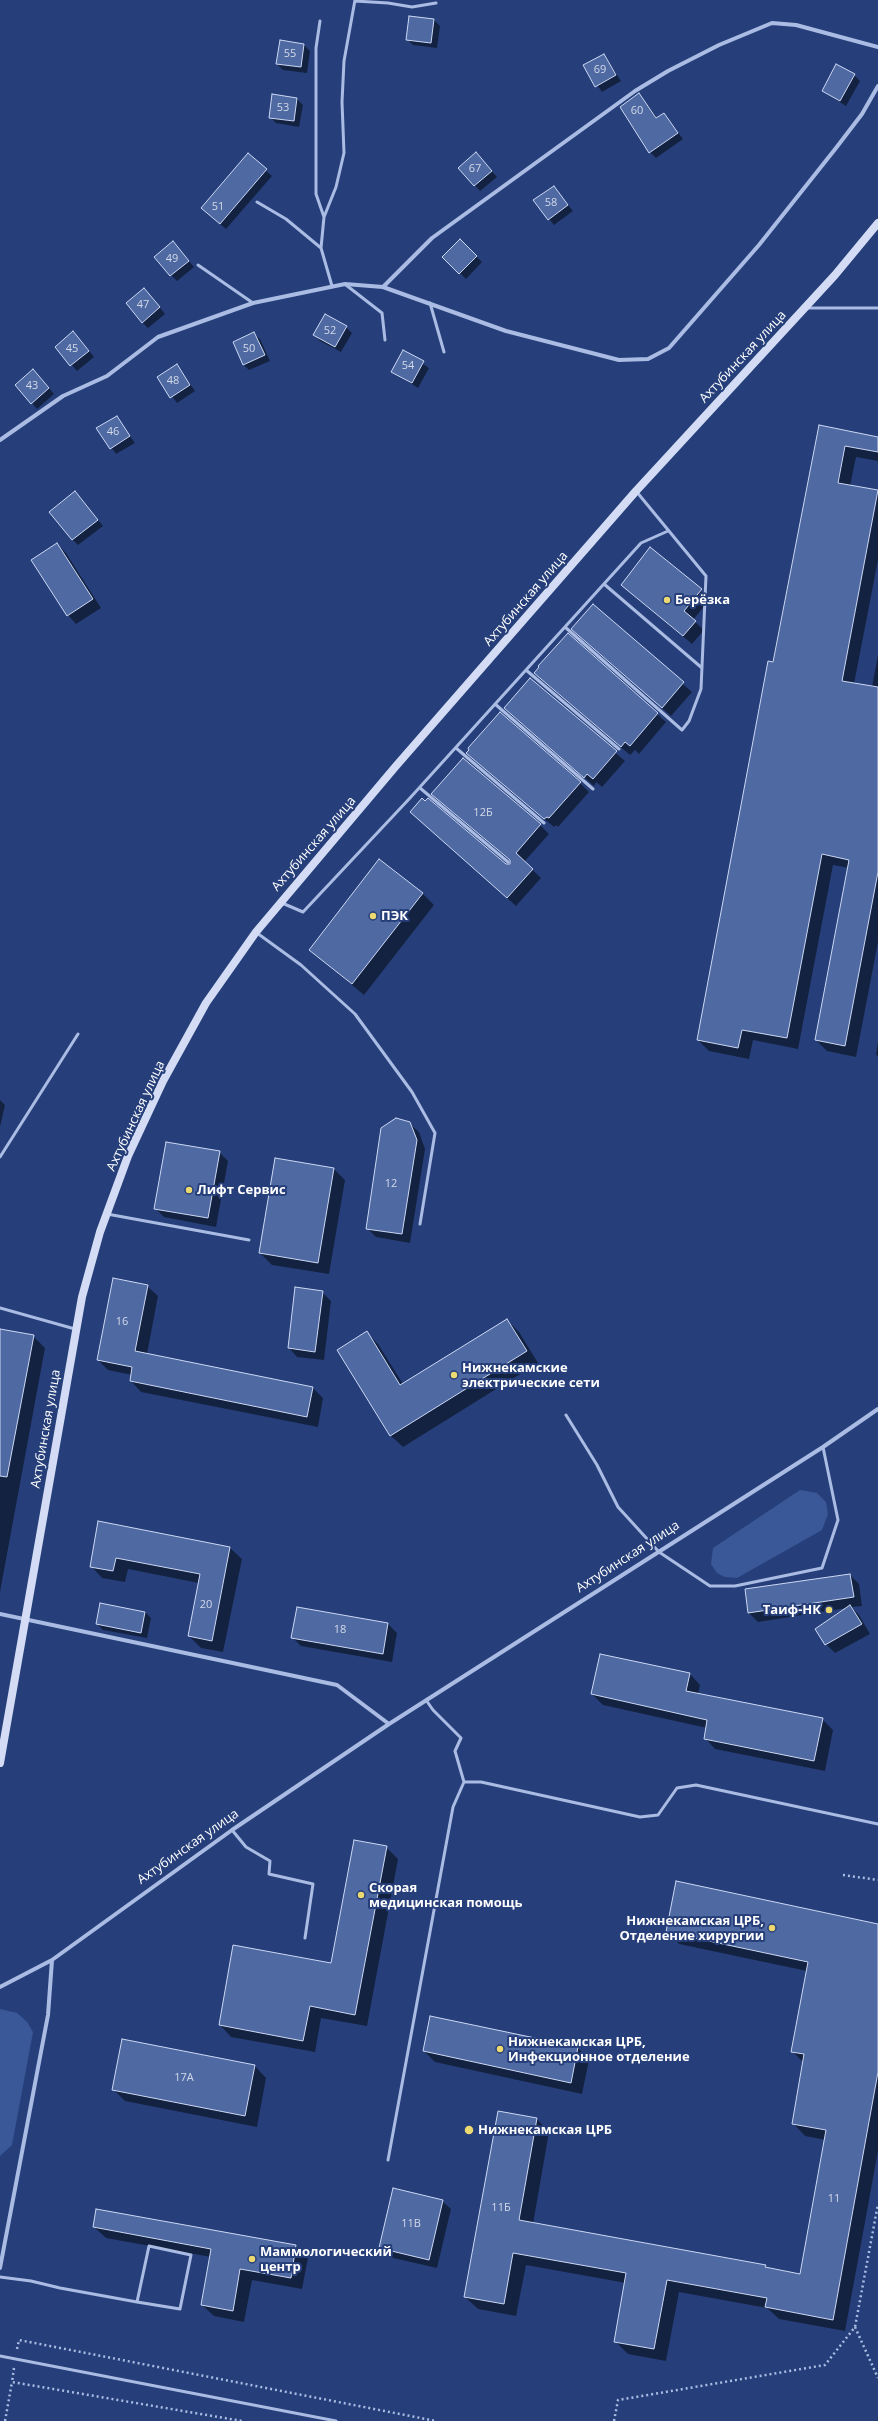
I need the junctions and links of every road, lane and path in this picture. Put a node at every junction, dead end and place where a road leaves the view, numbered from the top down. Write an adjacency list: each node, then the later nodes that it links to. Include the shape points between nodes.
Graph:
1 (355, 1): 2 (lane, via 412,7); 7 (lane, via 344,61 344,153 336,187)
2 (436, 3)
3 (320, 21): 7 (lane, via 316,48 316,194)
4 (878, 47): 13 (street, via 796,24 772,23 695,57 635,91 432,238)
5 (878, 86): 14 (street, via 862,114 759,245 669,348 648,359 619,360 585,352 485,325)
6 (258, 202): 9 (lane, via 286,219)
7 (324, 217): 9 (lane)
8 (878, 223): 16 (street, Ахтубинская улица)
9 (321, 248): 12 (lane)
10 (198, 265): 15 (lane)
11 (345, 284): 12 (street); 13 (street); 18 (lane, via 382,313)
12 (332, 286): 15 (street)
13 (383, 287): 14 (street)
14 (430, 302): 19 (lane)
15 (253, 303): 20 (street, via 158,337 107,376 63,396)
16 (805, 308): 17 (lane); 21 (street, Ахтубинская улица)
17 (878, 308)
18 (385, 340)
19 (444, 352)
20 (0, 440)
21 (636, 491): 22 (lane); 34 (street, Ахтубинская улица)
22 (668, 531): 23 (lane, via 640,543); 25 (lane, via 706,576)
23 (604, 584): 24 (lane); 25 (lane)
24 (565, 627): 25 (lane, via 682,730 689,721 701,689); 26 (lane)
25 (702, 668)
26 (526, 670): 27 (lane); 29 (lane)
27 (495, 704): 28 (lane); 31 (lane)
28 (456, 748): 30 (lane); 32 (lane)
29 (619, 750)
30 (420, 788): 33 (lane); 34 (lane, via 302,912)
31 (593, 789)
32 (544, 822)
33 (508, 862)
34 (280, 902): 35 (street, Ахтубинская улица)
35 (256, 932): 38 (street, Ахтубинская улица, via 206,1003 163,1081 128,1156); 39 (lane, via 301,965 355,1014 412,1092 436,1133)
36 (78, 1034): 37 (lane)
37 (0, 1157)
38 (107, 1214): 40 (lane); 42 (street, Ахтубинская улица)
39 (420, 1224)
40 (249, 1240)
41 (0, 1308): 42 (lane)
42 (75, 1329): 48 (street, Ахтубинская улица)
43 (878, 1409): 45 (street, Ахтубинская улица)
44 (566, 1415): 46 (lane, via 597,1465 618,1507)
45 (823, 1447): 46 (street, Ахтубинская улица); 46 (lane, via 838,1520 822,1568 735,1586 710,1586)
46 (659, 1552): 49 (street, Ахтубинская улица)
47 (0, 1614): 48 (street)
48 (26, 1619): 50 (street, via 337,1685); 51 (street, Ахтубинская улица)
49 (426, 1700): 50 (street, Ахтубинская улица); 52 (lane, via 461,1738 455,1751)
50 (390, 1724): 54 (street, Ахтубинская улица)
51 (0, 1763)
52 (464, 1782): 53 (lane, via 481,1782 640,1817 658,1814 677,1788 696,1785); 60 (lane, via 453,1807)
53 (878, 1824)
54 (232, 1830): 57 (lane, via 246,1847 270,1861 269,1874 313,1884); 58 (street, Ахтубинская улица)
55 (843, 1875): 56 (path)
56 (878, 1880)
57 (305, 1938)
58 (52, 1960): 59 (street, Ахтубинская улица); 62 (street, via 48,2015)
59 (0, 1987)
60 (388, 2160)
61 (878, 2204): 65 (path)
62 (0, 2268)
63 (0, 2277): 64 (lane)
64 (137, 2302): 64 (lane, via 180,2309 191,2255 149,2246)
65 (855, 2327): 67 (path); 73 (path, via 825,2365 618,2400)
66 (0, 2356): 69 (lane)
67 (878, 2378)
68 (12, 2382): 70 (path)
69 (307, 2416): 71 (lane); 72 (lane)
70 (5, 2421)
71 (307, 2421)
72 (336, 2421)
73 (614, 2421)

